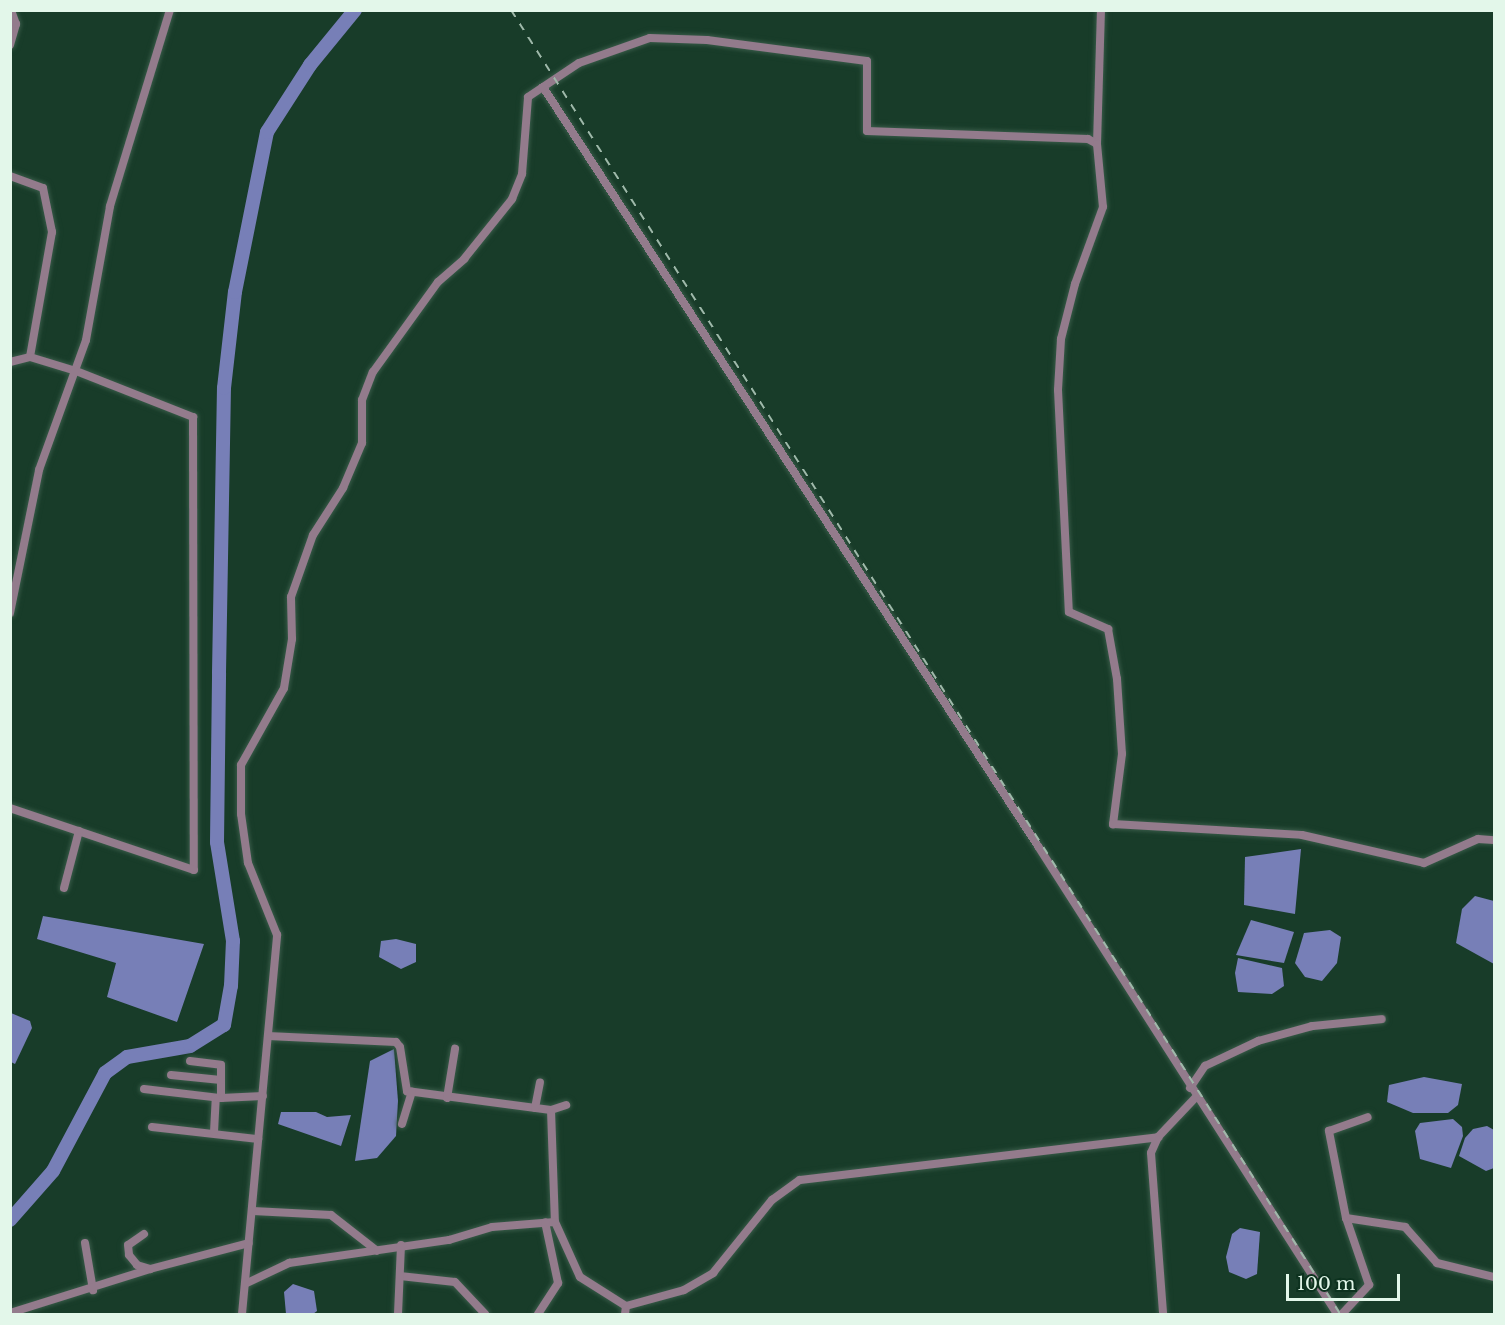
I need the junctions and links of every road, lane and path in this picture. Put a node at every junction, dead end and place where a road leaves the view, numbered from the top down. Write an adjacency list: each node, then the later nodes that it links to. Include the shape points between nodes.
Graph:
1 (11, 10): 4 (street, via 16,24)
2 (170, 10): 10 (street, via 110,206 86,340)
3 (1101, 10): 6 (street)
4 (10, 45)
5 (543, 87): 6 (street, via 579,63 650,38 707,40 867,61 867,131 1088,139); 17 (street, via 528,97 522,174 512,199 464,259 438,282 373,372 362,400 362,443 343,488 313,536 291,597 291,639 284,688 241,765 241,814 248,863 277,935); 23 (street, via 1038,846)
6 (1097, 144): 14 (street, via 1103,207 1075,284 1064,328 1058,390 1069,612 1108,629 1117,679 1122,754 1113,824 1302,835 1424,863 1478,839)
7 (10, 176): 8 (street, via 43,188 52,232)
8 (30, 357): 9 (street); 10 (street)
9 (10, 362)
10 (76, 371): 11 (street, via 39,470); 13 (street, via 193,417 194,870)
11 (10, 613)
12 (10, 808): 13 (street)
13 (79, 831): 15 (street)
14 (1494, 840)
15 (64, 888)
16 (1382, 1018): 23 (street, via 1312,1026 1258,1041 1205,1066)
17 (268, 1036): 25 (street, via 396,1042 407,1091); 26 (street)
18 (455, 1049): 29 (street)
19 (190, 1061): 21 (street, via 222,1065)
20 (171, 1075): 21 (street)
21 (221, 1080): 28 (street)
22 (540, 1082): 31 (street)
23 (1190, 1088): 27 (street)
24 (144, 1089): 28 (street)
25 (412, 1092): 29 (street); 34 (street)
26 (263, 1096): 28 (street); 38 (street)
27 (1196, 1097): 37 (street); 59 (street)
28 (219, 1098): 36 (street)
29 (447, 1098): 31 (street)
30 (566, 1105): 32 (street)
31 (535, 1107): 32 (street)
32 (551, 1110): 41 (street)
33 (1368, 1117): 40 (street, via 1329,1131)
34 (402, 1124)
35 (152, 1127): 36 (street)
36 (214, 1132): 38 (street)
37 (1158, 1137): 52 (street, via 800,1180 772,1200 713,1272 684,1290); 58 (street, via 1151,1153)
38 (258, 1138): 39 (street)
39 (253, 1211): 44 (street); 46 (street, via 331,1215)
40 (1346, 1218): 49 (street, via 1405,1227 1437,1263); 60 (street, via 1369,1285)
41 (550, 1222): 45 (street, via 492,1227 448,1240); 52 (street, via 580,1277); 57 (street, via 558,1283)
42 (144, 1234): 47 (street, via 128,1245 129,1255 136,1265)
43 (85, 1243): 51 (street)
44 (249, 1244): 47 (street); 50 (street)
45 (401, 1245): 46 (street); 48 (street)
46 (377, 1251): 50 (street, via 289,1263)
47 (150, 1269): 51 (street)
48 (400, 1276): 55 (street); 56 (street, via 455,1282)
49 (1494, 1277)
50 (247, 1282): 54 (street)
51 (93, 1290): 53 (street)
52 (626, 1310)
53 (10, 1313)
54 (242, 1314)
55 (398, 1314)
56 (485, 1314)
57 (538, 1314)
58 (1163, 1314)
59 (1337, 1314)
60 (1342, 1314)

